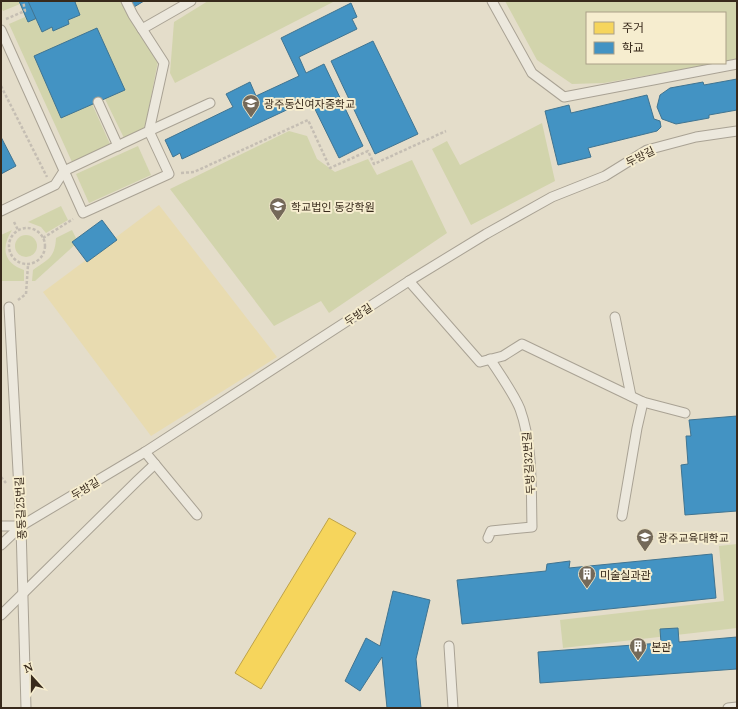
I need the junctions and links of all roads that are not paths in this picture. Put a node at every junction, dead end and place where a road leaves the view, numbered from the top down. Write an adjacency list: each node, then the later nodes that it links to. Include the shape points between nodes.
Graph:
1 (126, 1): 4 (lane)
2 (191, 1): 4 (lane)
3 (492, 1): 6 (lane, via 532,73 564,97)
4 (142, 29): 9 (lane, via 164,64)
5 (1, 30): 12 (lane)
6 (737, 64)
7 (98, 102): 11 (lane)
8 (210, 103): 9 (lane)
9 (149, 132): 11 (lane); 12 (lane, via 169,174 84,213)
10 (737, 132): 14 (lane, 두방길, via 696,137 647,150 604,176 545,201)
11 (118, 146): 12 (lane)
12 (64, 171): 13 (lane, via 55,185)
13 (1, 212)
14 (409, 281): 17 (lane, via 480,362); 21 (lane, 두방길)
15 (9, 307): 26 (lane, 풍동길25번길)
16 (615, 317): 18 (lane)
17 (490, 359): 18 (lane, via 503,356 522,344); 27 (lane, 두방길32번길, via 519,407 525,424 529,449 532,527 491,531)
18 (632, 396): 19 (lane)
19 (643, 402): 20 (lane); 24 (lane, via 636,428)
20 (685, 413)
21 (145, 452): 22 (lane); 26 (lane, 두방길)
22 (155, 464): 23 (lane); 29 (lane)
23 (197, 515)
24 (622, 516)
25 (1, 526): 26 (lane)
26 (21, 526): 28 (lane, 두방길); 29 (lane, 풍동길25번길)
27 (488, 538)
28 (1, 545)
29 (23, 594): 30 (lane); 33 (lane, 풍동길25번길)
30 (1, 615)
31 (448, 646): 34 (lane)
32 (737, 707): 35 (lane)
33 (26, 708)
34 (453, 708)
35 (728, 708)

